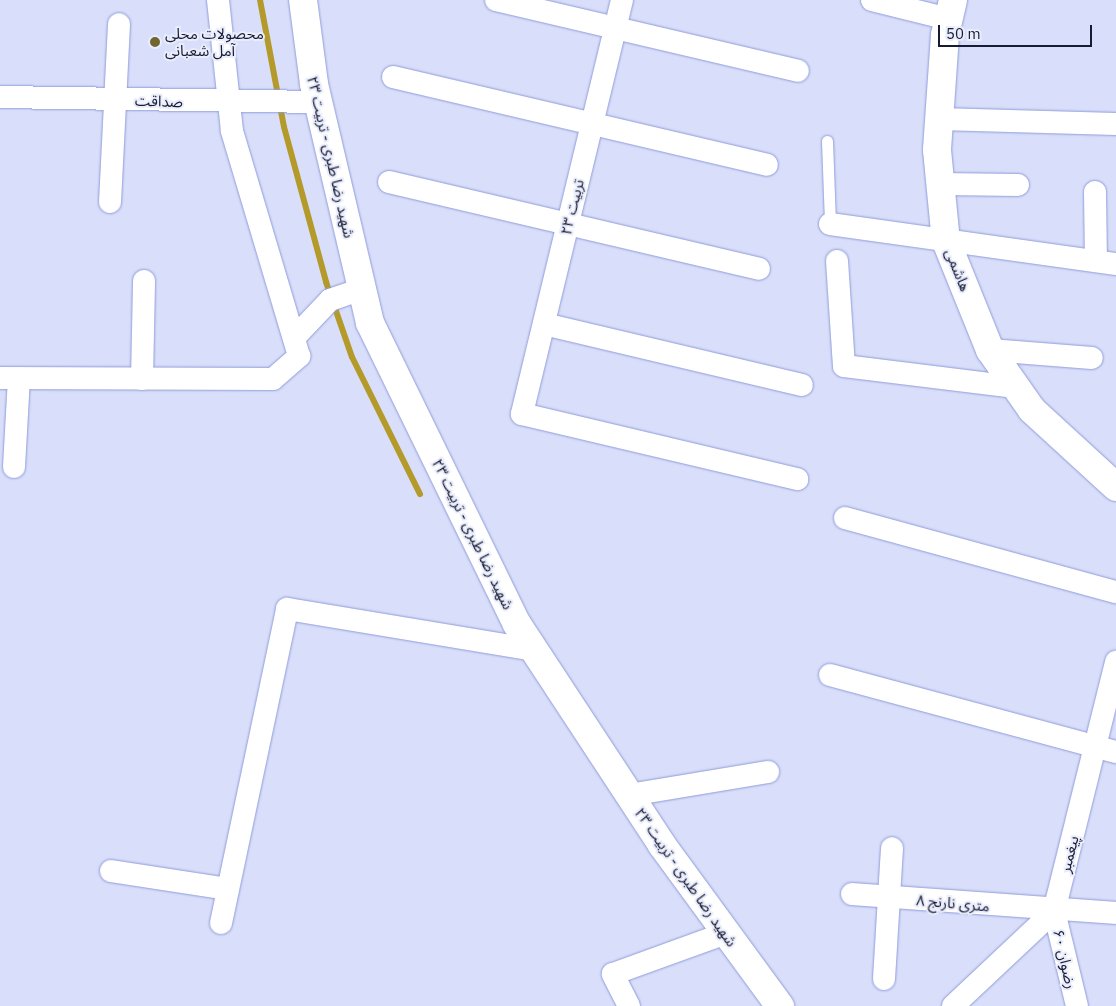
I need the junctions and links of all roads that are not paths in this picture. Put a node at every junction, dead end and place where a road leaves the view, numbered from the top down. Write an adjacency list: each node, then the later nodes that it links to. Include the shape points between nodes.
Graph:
1 (218, 0): 14 (street)
2 (302, 0): 13 (main road, شهید رضا طبری - تربیت ۲۳)
3 (496, 0): 8 (street)
4 (622, 0): 8 (street, تربیت ۲۳)
5 (872, 0): 6 (street)
6 (951, 9): 15 (main road, هاشمی)
7 (119, 24): 12 (street)
8 (615, 28): 9 (street); 16 (street, تربیت ۲۳)
9 (798, 72)
10 (393, 76): 16 (street)
11 (0, 96): 12 (street, صداقت)
12 (115, 100): 14 (street, صداقت); 24 (street)
13 (318, 102): 14 (street, صداقت); 32 (main road, شهید رضا طبری - تربیت ۲۳)
14 (229, 104): 34 (street, via 232,131)
15 (939, 119): 17 (street); 21 (main road, هاشمی)
16 (592, 124): 19 (street); 25 (street, تربیت ۲۳)
17 (1116, 124)
18 (827, 141): 26 (lane)
19 (767, 165)
20 (389, 182): 25 (street)
21 (940, 184): 22 (street); 27 (main road, هاشمی)
22 (1018, 185)
23 (1095, 192): 29 (street)
24 (110, 202)
25 (568, 224): 30 (street); 33 (street, تربیت ۲۳)
26 (830, 224): 27 (street)
27 (946, 240): 29 (street); 35 (main road, هاشمی)
28 (837, 261): 40 (street, via 844,366)
29 (1106, 262)
30 (759, 269)
31 (144, 281): 38 (street)
32 (362, 289): 34 (street, via 330,300); 46 (main road, شهید رضا طبری - تربیت ۲۳, via 370,323)
33 (544, 324): 39 (street); 42 (street, تربیت ۲۳, via 522,414)
34 (294, 338): 38 (street, via 299,356 273,379)
35 (990, 350): 36 (street); 40 (main road, هاشمی)
36 (1092, 358)
37 (9, 378): 38 (street); 41 (street)
38 (142, 379)
39 (802, 385)
40 (1016, 387): 43 (main road, هاشمی, via 1032,410)
41 (14, 467)
42 (797, 479)
43 (1116, 487)
44 (845, 518): 45 (street)
45 (1116, 592)
46 (534, 650): 51 (main road, شهید رضا طبری - تربیت ۲۳); 54 (street, via 286,608)
47 (1116, 662): 49 (street, پیغمبر)
48 (830, 675): 49 (street)
49 (1106, 749): 57 (street, پیغمبر)
50 (768, 772): 51 (street)
51 (629, 795): 60 (main road, شهید رضا طبری - تربیت ۲۳)
52 (892, 848): 56 (street)
53 (111, 871): 54 (street)
54 (228, 888): 59 (street)
55 (852, 894): 56 (street, ۸ متری نارنج)
56 (889, 897): 57 (street, ۸ متری نارنج); 61 (street)
57 (1054, 912): 58 (street, ۸ متری نارنج); 64 (street); 65 (street, رضوان ۶۰)
58 (1116, 913)
59 (221, 923)
60 (726, 933): 62 (street, via 613,974); 63 (main road, شهید رضا طبری - تربیت ۲۳)
61 (884, 980)
62 (629, 1006)
63 (780, 1006)
64 (953, 1006)
65 (1077, 1006)

